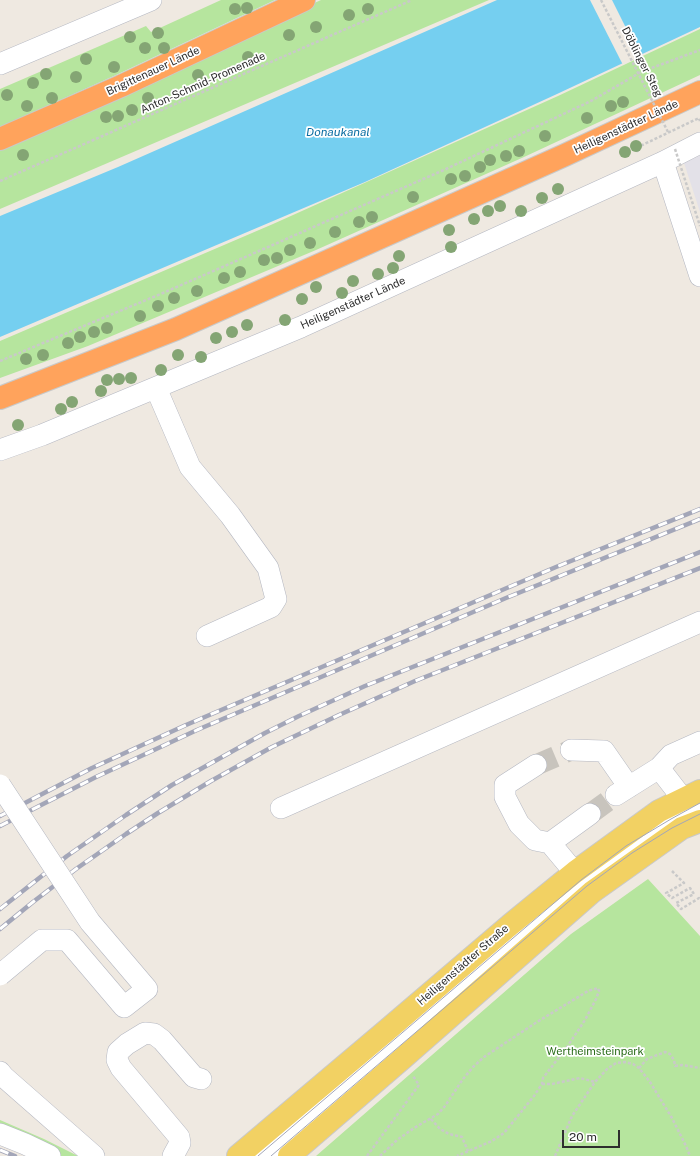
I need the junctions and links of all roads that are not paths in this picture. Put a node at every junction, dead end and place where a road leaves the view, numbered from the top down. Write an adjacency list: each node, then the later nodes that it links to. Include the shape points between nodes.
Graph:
1 (151, 0): 3 (street)
2 (304, 0): 6 (highway, Brigittenauer Lände, via 121,86)
3 (117, 7): 4 (street)
4 (0, 64)
5 (700, 92): 11 (highway, Heiligenstädter Lände, via 176,329)
6 (0, 139)
7 (700, 143): 8 (street, Heiligenstädter Lände)
8 (669, 155): 9 (street); 10 (street, Heiligenstädter Lände, via 301,327)
9 (700, 276)
10 (156, 388): 12 (street, Heiligenstädter Lände); 14 (street, via 190,467 230,515 268,568 276,599 271,607)
11 (0, 398)
12 (0, 450)
13 (700, 622): 20 (street)
14 (207, 636)
15 (700, 742): 18 (street, via 671,755)
16 (571, 750): 18 (street, via 604,751 623,791)
17 (536, 765): 23 (street, via 505,785 505,797 519,824 535,840)
18 (658, 768): 21 (street)
19 (0, 785): 25 (street, bridge, via 90,922 147,989 124,1007 67,940 42,940)
20 (281, 808)
21 (695, 809): 24 (main road, Heiligenstädter Straße, via 659,811)
22 (590, 814): 23 (street)
23 (550, 843): 24 (street)
24 (584, 882): 32 (main road, Heiligenstädter Straße, via 510,925); 33 (street); 34 (main road, Heiligenstädter Straße, via 403,1058)
25 (0, 975)
26 (0, 1072): 30 (street)
27 (201, 1079): 31 (street, via 194,1077 154,1034 145,1033 118,1052 117,1060 121,1068 179,1137 180,1143)
28 (0, 1134): 29 (street)
29 (50, 1156)
30 (94, 1156)
31 (174, 1156)
32 (238, 1156)
33 (265, 1156)
34 (289, 1156)

